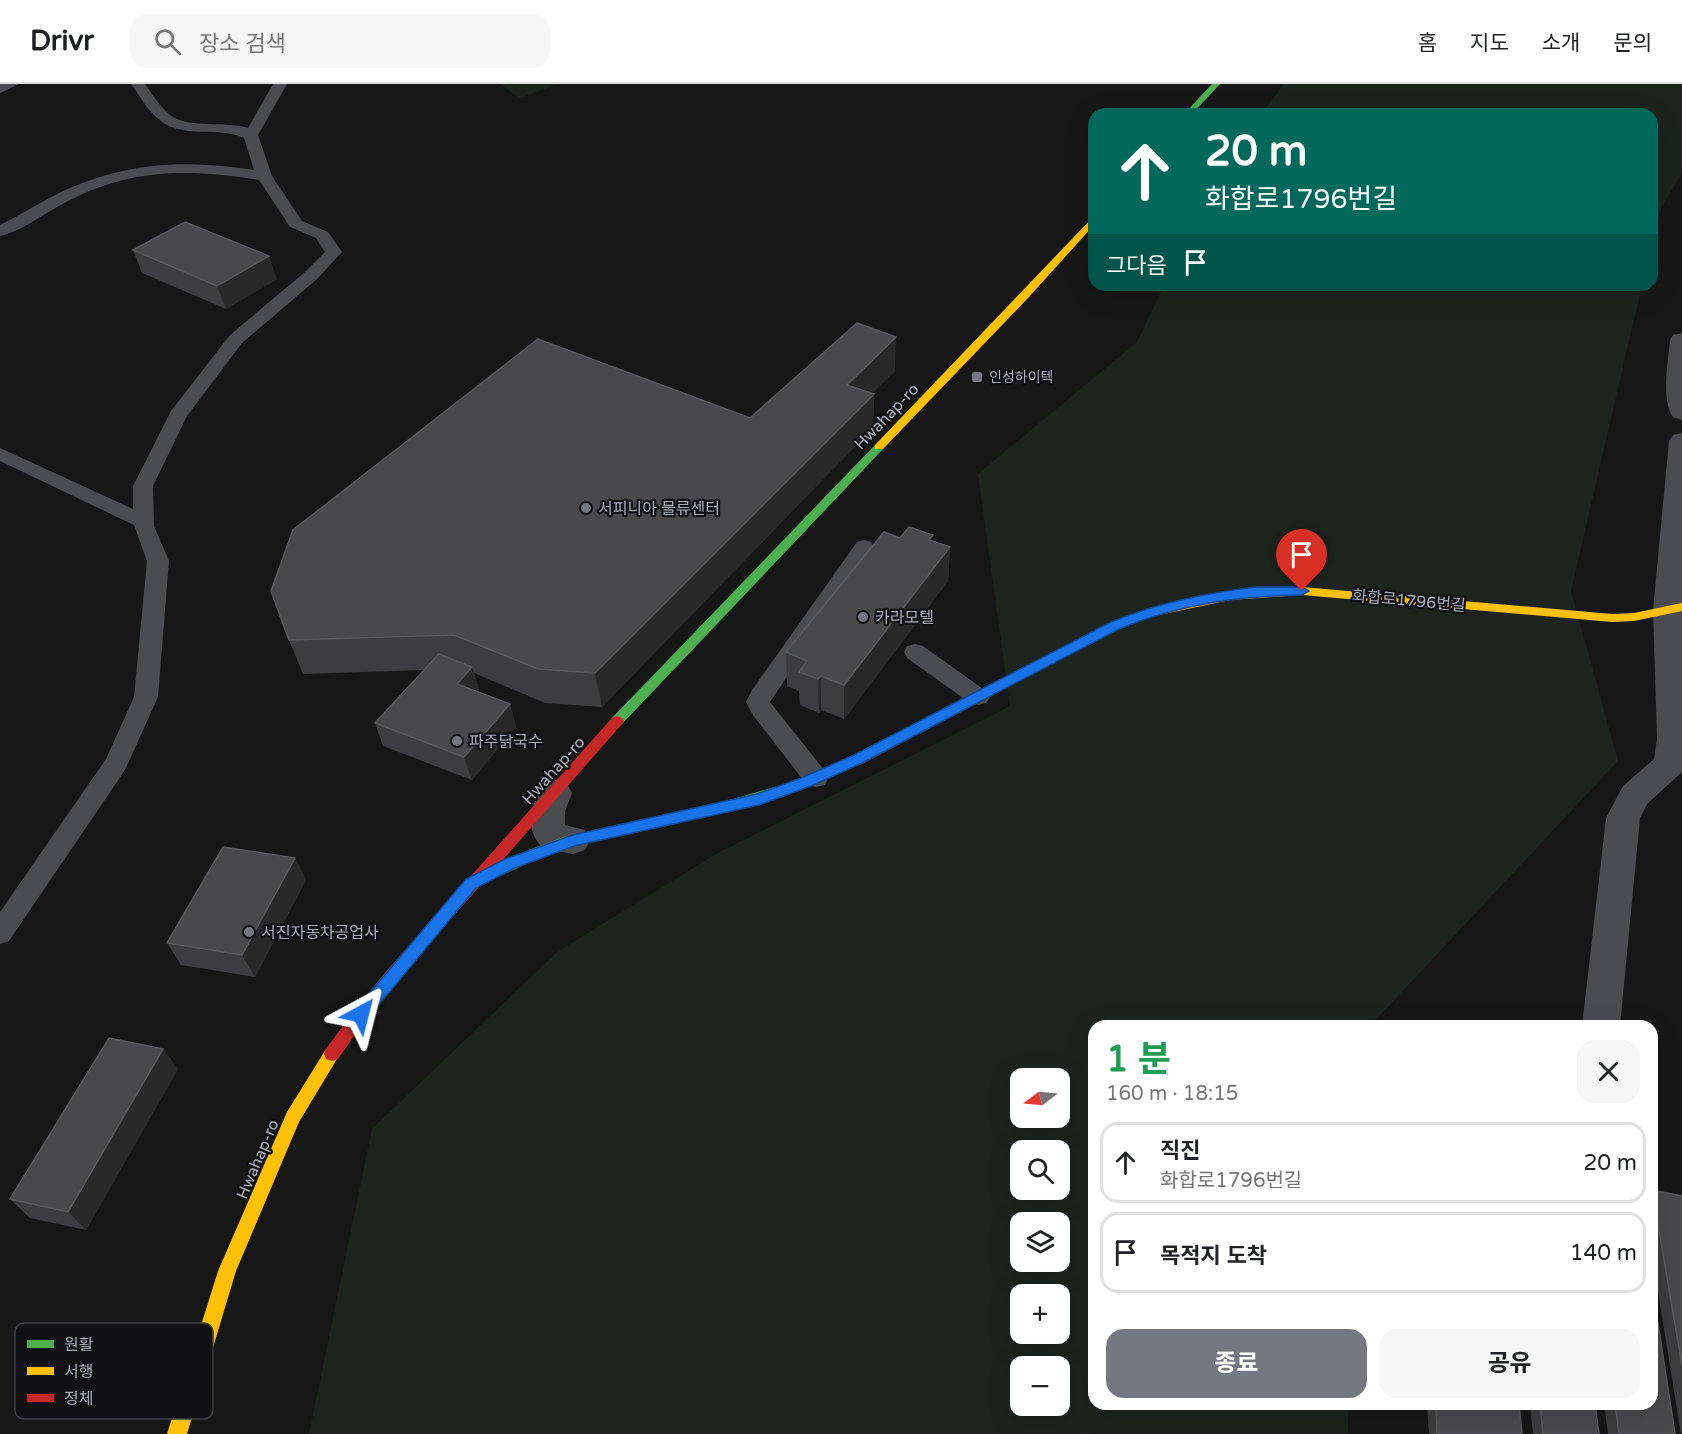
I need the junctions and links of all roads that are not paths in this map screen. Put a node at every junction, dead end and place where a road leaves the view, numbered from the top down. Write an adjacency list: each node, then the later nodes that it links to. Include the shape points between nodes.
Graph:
1 (12, 84): 5 (lane)
2 (138, 84): 7 (lane, via 170,121 228,126)
3 (280, 84): 7 (lane)
4 (1216, 84): 6 (main road)
5 (0, 89)
6 (1194, 108)
7 (251, 135): 8 (lane)
8 (264, 176): 10 (lane, via 205,166 127,172 67,195); 15 (lane, via 296,225 322,235 334,252 314,275 246,328 178,415 143,486)
9 (1088, 226): 21 (main road, Hwahap-ro, via 638,697)
10 (0, 231)
11 (1682, 340): 12 (street)
12 (1682, 412)
13 (1682, 441): 17 (street)
14 (0, 453): 15 (lane)
15 (144, 522): 24 (lane, via 158,561 154,642 146,698 116,764)
16 (864, 547): 20 (lane, via 758,702)
17 (1675, 609): 19 (main road, 화합로1796번길, via 1612,618 1302,591 1256,591 1148,612); 25 (street, via 1670,764 1635,795 1623,818)
18 (915, 652): 19 (lane)
19 (978, 696): 20 (main road, 화합로1796번길)
20 (816, 778): 22 (main road, 화합로1796번길, via 759,800)
21 (555, 793): 22 (street, via 548,811 548,831 555,838); 23 (main road, Hwahap-ro)
22 (573, 840): 23 (main road, 화합로1796번길, via 531,854)
23 (471, 884): 26 (main road, Hwahap-ro, via 336,1046 293,1117 226,1271)
24 (0, 933)
25 (1602, 1020)
26 (210, 1323)
27 (182, 1419): 28 (main road, Hwahap-ro)
28 (177, 1434)

